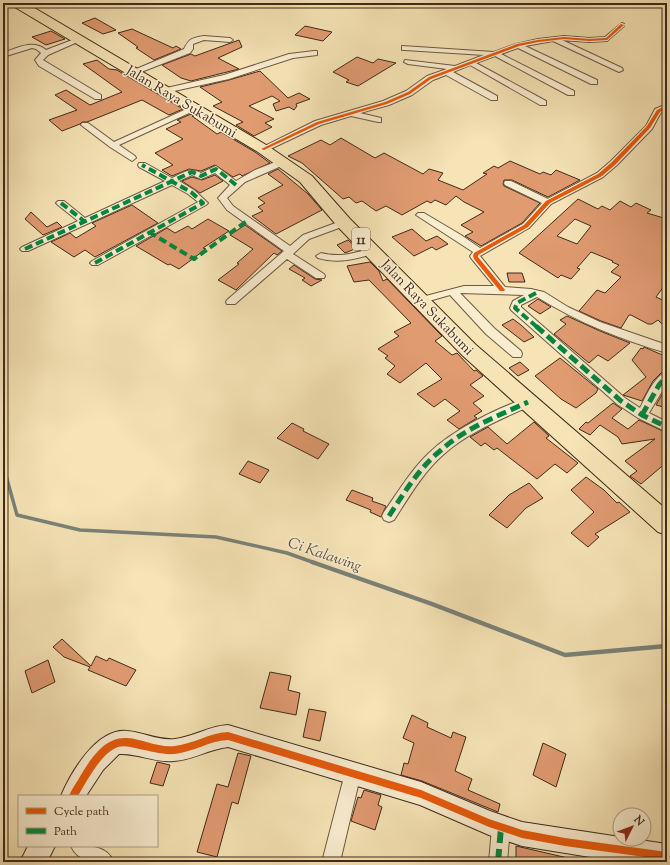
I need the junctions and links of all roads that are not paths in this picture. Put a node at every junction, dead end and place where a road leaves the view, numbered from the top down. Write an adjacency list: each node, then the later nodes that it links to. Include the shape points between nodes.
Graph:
1 (17, 3): 3 (highway, Jalan Raya Sukabumi / 11)
2 (622, 26): 4 (street, via 608,39)
3 (80, 39): 8 (street); 16 (highway, Jalan Raya Sukabumi / 11)
4 (553, 39): 6 (street); 15 (street)
5 (230, 40): 16 (street, via 194,40 187,51)
6 (518, 45): 10 (street); 18 (street)
7 (405, 48): 10 (street)
8 (45, 53): 11 (street, via 32,46); 21 (street, via 39,60 42,64)
9 (314, 53): 19 (street, via 296,55 220,79)
10 (496, 54): 13 (street); 20 (street)
11 (3, 55)
12 (408, 62): 14 (street)
13 (471, 63): 14 (street); 23 (street)
14 (458, 68): 17 (street)
15 (619, 70)
16 (133, 72): 19 (highway, Jalan Raya Sukabumi / 11)
17 (447, 72): 22 (street); 26 (street, via 425,80 409,93)
18 (594, 82)
19 (165, 91): 25 (highway, Jalan Raya Sukabumi / 11)
20 (572, 93)
21 (98, 97)
22 (494, 98)
23 (543, 102)
24 (667, 106): 37 (street, via 658,111 649,127 614,163 586,184)
25 (196, 108): 29 (street); 30 (highway, Jalan Raya Sukabumi / 11)
26 (352, 114): 27 (street); 30 (street, via 314,124)
27 (378, 120)
28 (85, 125): 29 (street)
29 (113, 145): 31 (street)
30 (263, 149): 32 (highway, Jalan Raya Sukabumi / 11)
31 (132, 158)
32 (283, 162): 36 (street); 41 (highway, Jalan Raya Sukabumi / 11, via 306,179)
33 (142, 165): 34 (street)
34 (173, 180): 36 (street, via 192,172 201,176 216,170); 40 (street); 47 (street, via 203,203)
35 (508, 183): 37 (street)
36 (236, 184): 44 (street, via 226,192 222,198 224,202)
37 (548, 202): 45 (street, via 526,226)
38 (61, 203): 40 (street)
39 (421, 215): 45 (street)
40 (84, 221): 42 (street)
41 (344, 223): 43 (highway, Jalan Raya Sukabumi / 11); 44 (street, via 311,234)
42 (25, 250)
43 (373, 251): 46 (street, via 334,259); 52 (highway, Jalan Raya Sukabumi / 11)
44 (288, 252): 48 (street); 53 (street)
45 (479, 252): 49 (street, via 476,258)
46 (321, 256)
47 (95, 263)
48 (320, 276)
49 (502, 290): 50 (street); 51 (street)
50 (452, 291): 52 (street); 55 (street, via 490,331)
51 (536, 293): 54 (street, via 596,325); 58 (street, via 517,303 515,308 621,401)
52 (422, 300): 57 (highway, Jalan Raya Sukabumi / 11, via 455,337)
53 (231, 302)
54 (667, 349)
55 (517, 354)
56 (667, 376): 58 (street)
57 (528, 402): 60 (street, via 480,425 439,451); 61 (highway, Jalan Raya Sukabumi / 11)
58 (642, 415): 59 (street)
59 (667, 427)
60 (389, 516)
61 (667, 525)
62 (353, 773): 63 (street, via 228,736 215,737 174,750 121,741 101,754); 64 (street, via 421,794); 70 (street)
63 (74, 795)
64 (501, 828): 67 (street, via 565,842); 71 (street)
65 (42, 847): 68 (street)
66 (82, 847): 69 (street)
67 (667, 856)
68 (32, 862)
69 (105, 862)
70 (331, 862)
71 (498, 862)

